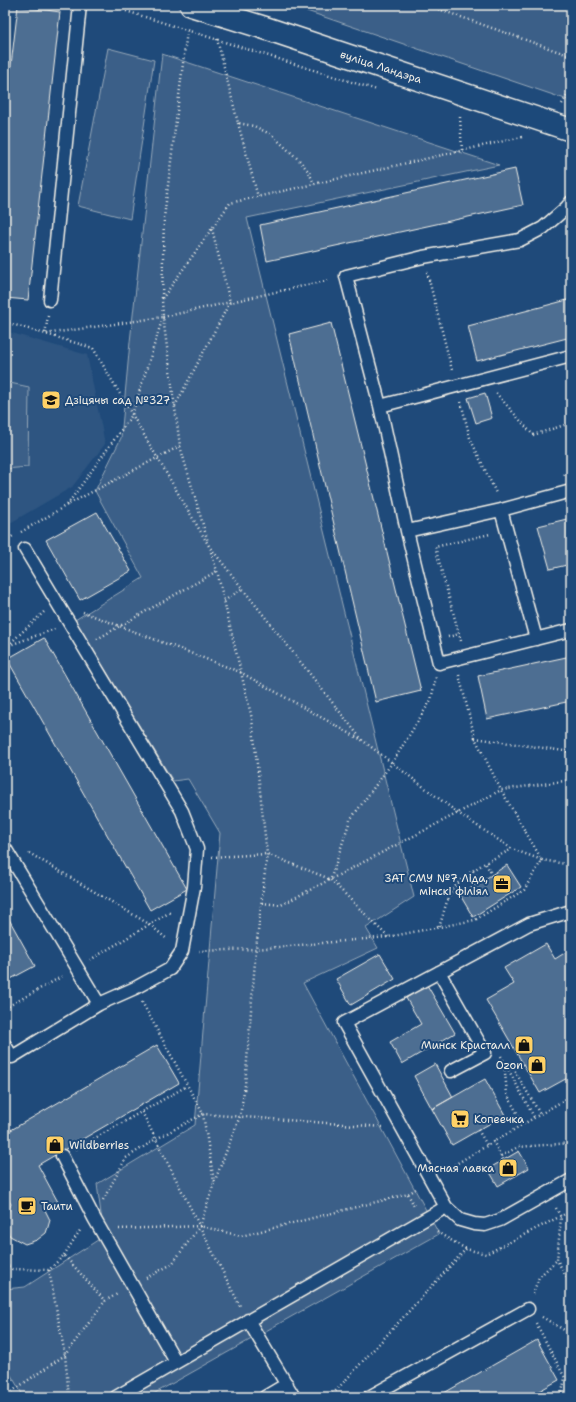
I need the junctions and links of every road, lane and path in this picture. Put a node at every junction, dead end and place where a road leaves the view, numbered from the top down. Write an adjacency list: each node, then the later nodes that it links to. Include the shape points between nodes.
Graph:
1 (80, 5): 23 (lane)
2 (107, 5): 5 (path)
3 (191, 5): 11 (street, вуліца Ландэра)
4 (427, 5): 7 (path)
5 (187, 31): 6 (path); 22 (path, via 164,218)
6 (217, 39): 8 (path); 10 (path)
7 (571, 56)
8 (384, 92)
9 (467, 119): 15 (path, via 460,117)
10 (238, 123): 16 (path, via 254,126 272,135 300,161); 17 (path)
11 (571, 130)
12 (515, 134): 13 (path)
13 (522, 137): 14 (path); 15 (path)
14 (528, 138)
15 (462, 150): 16 (path)
16 (314, 184): 17 (path)
17 (258, 197): 19 (path, via 230,203)
18 (571, 202): 20 (lane, via 543,228 520,240)
19 (212, 229): 22 (path); 24 (path)
20 (423, 257): 21 (lane); 30 (path)
21 (346, 276): 24 (path); 32 (lane)
22 (162, 299): 25 (path)
23 (50, 300)
24 (230, 302): 25 (path); 31 (path)
25 (163, 317): 27 (path); 31 (path); 33 (path)
26 (5, 322): 27 (path)
27 (45, 334): 33 (path, via 93,348)
28 (571, 356): 29 (lane)
29 (484, 379): 30 (lane); 34 (path, via 533,435)
30 (456, 386): 32 (lane); 40 (path, via 470,438 495,494)
31 (175, 406): 35 (path)
32 (380, 406): 44 (lane)
33 (132, 415): 36 (path); 41 (path)
34 (571, 423)
35 (180, 446): 36 (path); 48 (path)
36 (158, 458): 41 (path); 48 (path)
37 (571, 469): 38 (path)
38 (562, 477)
39 (571, 491): 42 (lane)
40 (503, 492)
41 (67, 505): 45 (path)
42 (501, 510): 43 (lane); 44 (lane)
43 (506, 530): 58 (lane); 61 (path, via 435,547 459,634)
44 (408, 531): 62 (lane)
45 (20, 532)
46 (15, 535): 47 (path)
47 (5, 541)
48 (209, 546): 50 (path); 51 (path)
49 (25, 549): 53 (lane)
50 (217, 571): 52 (path); 55 (path)
51 (243, 588): 52 (path); 65 (path)
52 (224, 601): 63 (path)
53 (56, 602): 54 (lane); 55 (path); 59 (path)
54 (69, 624): 59 (path); 60 (lane)
55 (120, 626): 60 (path); 63 (path)
56 (571, 630): 58 (lane)
57 (5, 635): 59 (path)
58 (536, 639): 61 (lane)
59 (6, 646)
60 (83, 647): 75 (lane, via 182,811 197,850)
61 (460, 658): 62 (lane); 64 (path)
62 (439, 663): 67 (path, via 431,700)
63 (240, 672): 65 (path); 74 (path, via 252,719)
64 (475, 738): 66 (path); 69 (path)
65 (362, 740): 67 (path)
66 (571, 752)
67 (392, 763): 70 (path); 81 (path, via 350,820)
68 (571, 780): 69 (path)
69 (500, 790): 70 (path); 76 (path)
70 (458, 813): 72 (path); 81 (path)
71 (5, 848): 91 (lane)
72 (512, 848): 76 (path); 77 (path)
73 (26, 851): 86 (path)
74 (267, 854): 75 (path); 81 (path); 84 (path)
75 (196, 857): 83 (lane)
76 (542, 860): 78 (path); 87 (path, via 524,890 475,920)
77 (486, 864): 79 (path); 80 (path)
78 (571, 865)
79 (473, 871): 82 (path); 87 (path, via 460,880 450,894)
80 (492, 875)
81 (330, 879): 84 (path, via 281,905); 88 (path)
82 (480, 882)
83 (192, 900): 86 (path); 90 (lane)
84 (262, 903): 89 (path)
85 (571, 911): 92 (lane, via 529,924)
86 (149, 924): 90 (path); 91 (path)
87 (439, 928): 88 (path)
88 (388, 937): 89 (path)
89 (256, 949): 90 (path); 105 (path, via 245,1085)
90 (182, 951): 93 (lane, via 170,969)
91 (78, 968): 94 (lane); 95 (path)
92 (439, 972): 99 (lane, via 485,1053); 107 (lane, via 344,1023)
93 (135, 988): 94 (lane); 100 (path)
94 (99, 1004): 96 (lane, via 12,1057)
95 (5, 1008)
96 (5, 1046)
97 (504, 1061): 106 (path, via 507,1094)
98 (521, 1061): 104 (path, via 512,1066)
99 (451, 1071)
100 (187, 1086): 102 (path); 103 (path)
101 (571, 1096): 104 (path)
102 (142, 1112): 109 (path); 113 (path)
103 (203, 1114): 105 (path); 109 (path); 118 (path)
104 (540, 1114): 106 (path)
105 (240, 1116): 107 (path)
106 (523, 1124): 110 (path)
107 (403, 1128): 121 (lane)
108 (478, 1130): 112 (path)
109 (156, 1139): 124 (path, via 126,1158); 125 (path)
110 (493, 1142): 112 (path); 114 (path)
111 (571, 1143): 114 (path, via 518,1147)
112 (486, 1145): 116 (path)
113 (62, 1156): 124 (lane)
114 (501, 1156): 115 (path)
115 (503, 1160)
116 (443, 1172)
117 (571, 1180): 120 (lane)
118 (214, 1183)
119 (408, 1194): 125 (path, via 241,1236)
120 (547, 1194): 121 (lane, via 500,1220 485,1225 460,1220); 123 (path)
121 (446, 1207): 135 (lane)
122 (571, 1211): 123 (path)
123 (561, 1217): 129 (path); 143 (path, via 486,1254 466,1249)
124 (94, 1218): 126 (lane); 127 (path)
125 (200, 1226): 126 (path); 135 (path)
126 (101, 1230): 127 (path); 137 (lane)
127 (79, 1232): 128 (path)
128 (64, 1255): 131 (path); 133 (path)
129 (557, 1260): 132 (path); 134 (path, via 539,1276)
130 (5, 1264): 131 (path, via 12,1269)
131 (49, 1270): 139 (path)
132 (571, 1285)
133 (105, 1301)
134 (528, 1309): 136 (path); 144 (lane); 145 (path, via 565,1378)
135 (248, 1320): 137 (lane); 138 (lane)
136 (571, 1334)
137 (176, 1362): 140 (lane)
138 (287, 1384): 141 (lane); 142 (lane)
139 (69, 1397)
140 (116, 1397)
141 (265, 1397)
142 (294, 1397)
143 (330, 1397)
144 (369, 1397)
145 (561, 1397)

